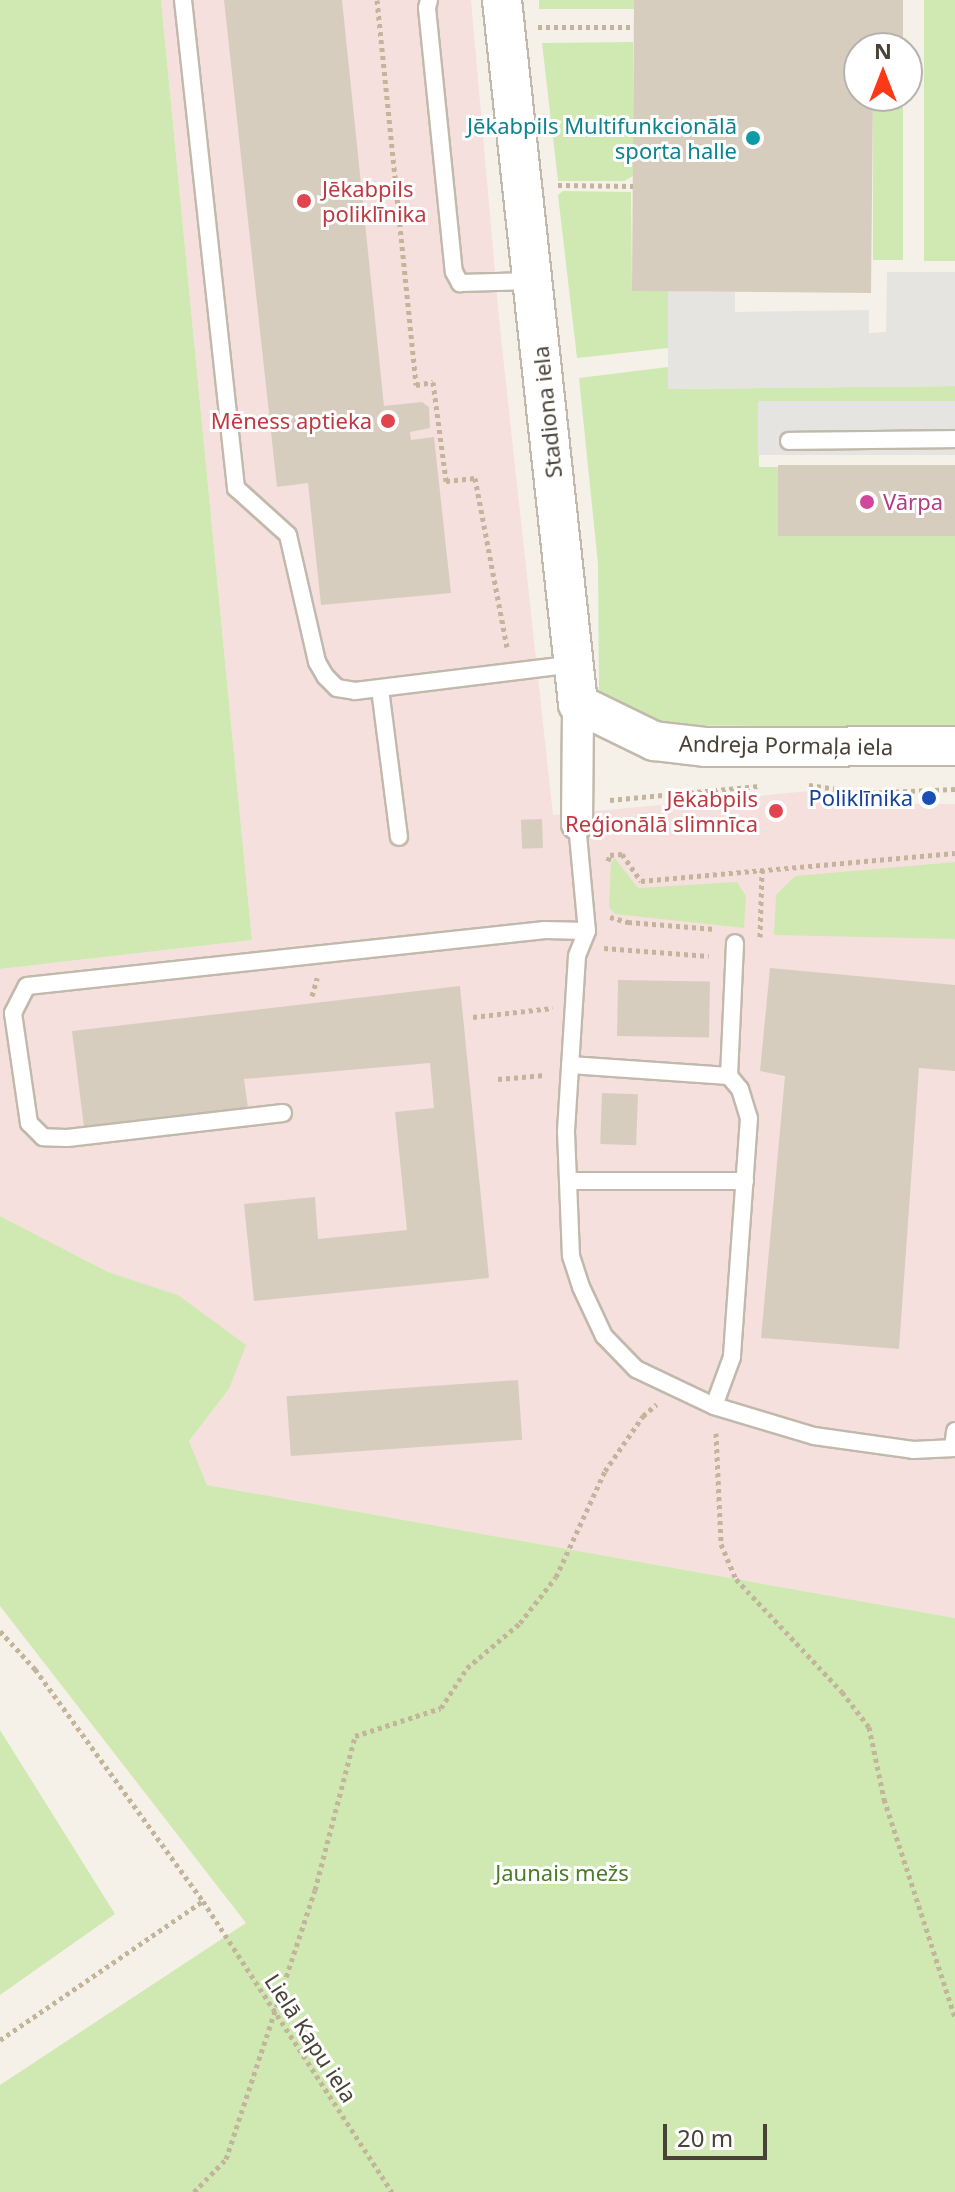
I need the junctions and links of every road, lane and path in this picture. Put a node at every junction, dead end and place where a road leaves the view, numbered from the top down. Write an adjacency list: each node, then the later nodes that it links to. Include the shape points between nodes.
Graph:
1 (183, 0): 12 (lane, via 236,488 288,535 317,662 325,676 337,688)
2 (429, 0): 8 (lane, via 454,272 460,283)
3 (502, 0): 8 (street, Stadiona iela)
4 (536, 27): 5 (path)
5 (633, 27)
6 (553, 185): 7 (path)
7 (633, 186)
8 (533, 281): 11 (street, Stadiona iela)
9 (955, 439): 10 (lane)
10 (789, 441)
11 (574, 664): 12 (lane); 13 (street, Stadiona iela)
12 (380, 689): 16 (lane)
13 (578, 704): 14 (street, Andreja Pormaļa iela, via 654,741 705,747); 15 (street, Stadiona iela)
14 (955, 746)
15 (577, 824): 20 (lane)
16 (399, 837)
17 (955, 853): 18 (path, via 641,881 622,854 610,855)
18 (607, 864)
19 (604, 906): 22 (path, via 610,917 628,922)
20 (587, 931): 23 (lane, via 577,956); 28 (lane, via 545,930 27,986 13,1013 29,1123 43,1137)
21 (760, 933): 22 (path)
22 (737, 935): 26 (lane)
23 (574, 1006): 24 (path); 25 (lane)
24 (473, 1017)
25 (570, 1069): 26 (lane); 27 (path); 29 (lane)
26 (729, 1076): 30 (lane, via 740,1089 749,1118)
27 (498, 1079)
28 (283, 1113)
29 (568, 1181): 30 (lane); 31 (lane, via 571,1256 604,1336 636,1369)
30 (745, 1181): 32 (lane, via 732,1357)
31 (677, 1389): 32 (lane); 37 (path, via 643,1416 605,1471 556,1577 520,1623 467,1668 441,1708 355,1736)
32 (714, 1406): 34 (lane, via 814,1436 913,1450); 38 (path, via 721,1544 736,1579 869,1727 884,1799)
33 (955, 1431): 34 (lane)
34 (954, 1448)
35 (0, 1631): 36 (path, Lielā Kapu iela, via 35,1669)
36 (203, 1901): 37 (path, Lielā Kapu iela); 39 (path)
37 (276, 2013): 40 (path, via 226,2159); 41 (path, Lielā Kapu iela)
38 (955, 2017)
39 (0, 2040)
40 (194, 2192)
41 (392, 2192)

